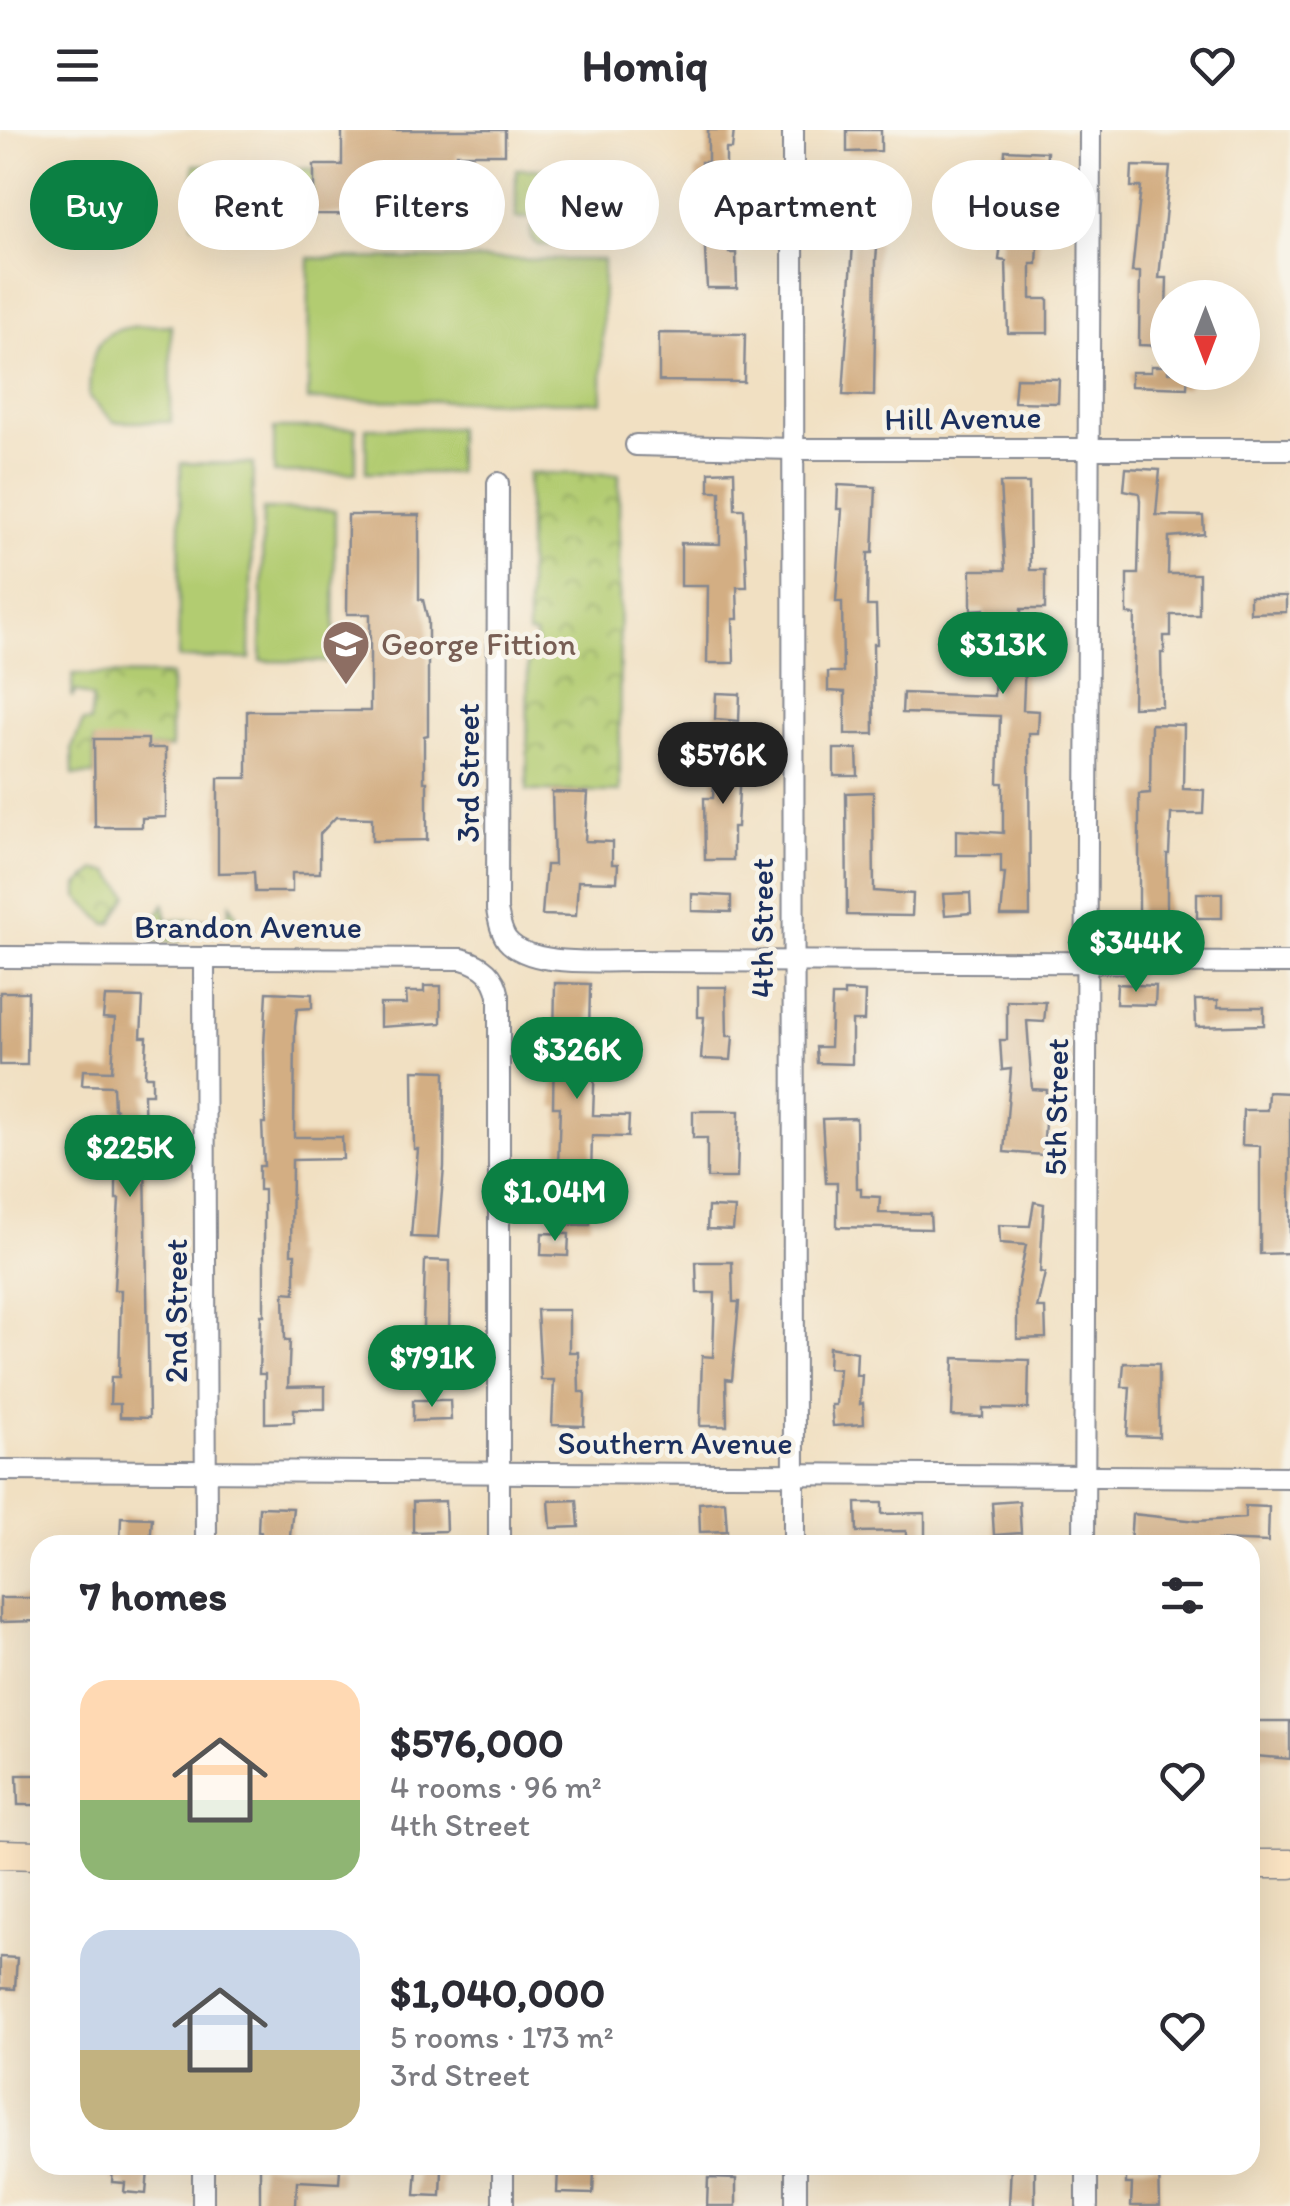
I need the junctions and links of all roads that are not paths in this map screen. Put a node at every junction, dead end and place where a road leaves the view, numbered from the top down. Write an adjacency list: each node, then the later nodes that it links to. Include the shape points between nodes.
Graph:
1 (792, 130): 5 (street, 4th Street)
2 (1090, 130): 4 (street, 5th Street)
3 (636, 445): 5 (street, Hill Avenue)
4 (1088, 446): 5 (street, Hill Avenue); 6 (street, Hill Avenue); 11 (street, 5th Street)
5 (793, 449): 10 (street, 4th Street)
6 (1290, 449)
7 (498, 483): 10 (street, 3rd Street, via 497,910 508,941 541,958)
8 (0, 957): 9 (street, Brandon Avenue)
9 (204, 958): 14 (street, 2nd Street); 15 (street, Brandon Avenue, via 462,958 491,976 499,996)
10 (792, 960): 11 (street); 16 (street, 4th Street)
11 (1088, 962): 12 (street); 17 (street, 5th Street)
12 (1290, 963)
13 (0, 1470): 14 (street, Southern Avenue)
14 (206, 1471): 15 (street, Southern Avenue); 19 (street, 2nd Street)
15 (500, 1473): 16 (street, Southern Avenue); 20 (street)
16 (795, 1474): 17 (street, Southern Avenue); 21 (street, 4th Street)
17 (1083, 1474): 18 (street, Southern Avenue); 22 (street, 5th Street)
18 (1290, 1477)
19 (206, 1535)
20 (499, 1535)
21 (794, 1535)
22 (1084, 1535)
23 (0, 1854): 24 (street)
24 (30, 1855)
25 (1260, 1864): 26 (street)
26 (1290, 1864)
27 (204, 2175): 31 (street)
28 (503, 2175): 32 (street)
29 (796, 2175): 33 (street)
30 (1087, 2175): 34 (street)
31 (203, 2206)
32 (504, 2206)
33 (796, 2206)
34 (1088, 2206)

